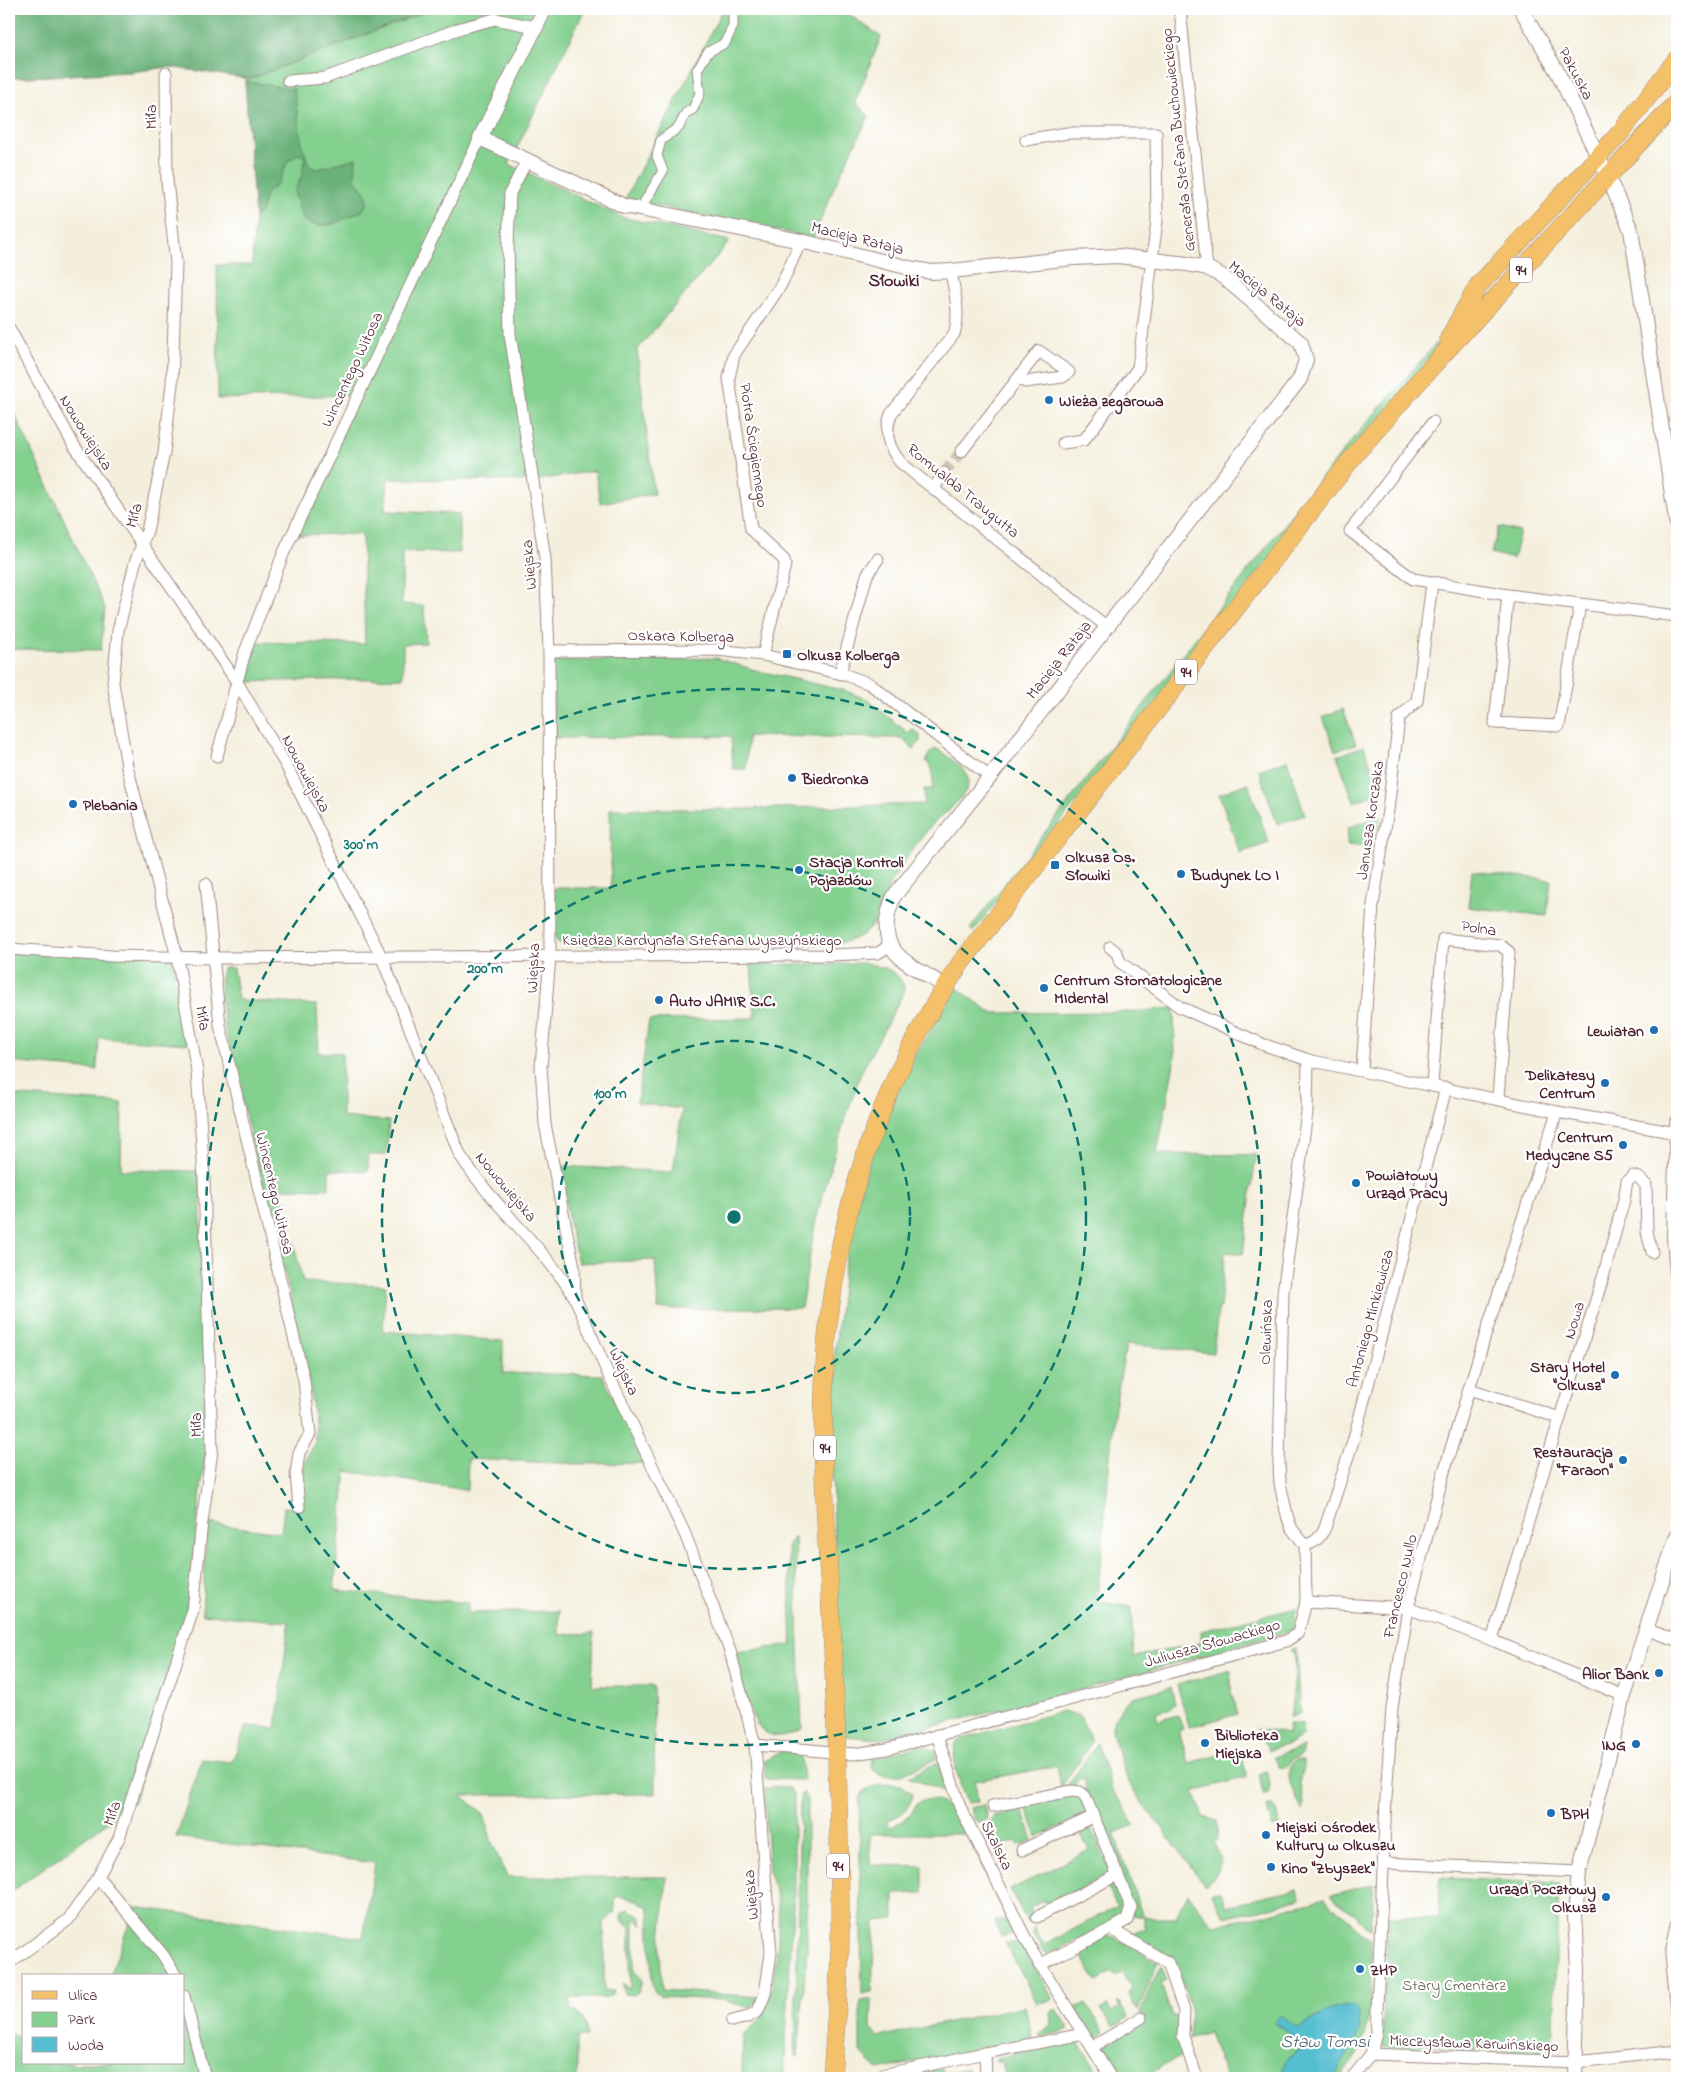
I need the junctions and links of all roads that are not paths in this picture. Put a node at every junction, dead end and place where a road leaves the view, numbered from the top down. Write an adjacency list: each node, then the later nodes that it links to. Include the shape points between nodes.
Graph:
1 (545, 9): 5 (street, Wincentego Witosa)
2 (733, 9): 15 (street, via 733,26 724,43 708,52 697,70 700,93 693,109 686,113 679,127 662,140 657,156 663,171)
3 (1180, 9): 18 (street, Generała Stefana Buchowieckiego)
4 (1521, 9): 12 (street, Pakuska, via 1558,73)
5 (535, 27): 8 (street, via 494,20 461,28 325,78); 10 (street, Wincentego Witosa)
6 (1677, 59): 12 (main road, 94)
7 (166, 72): 29 (street, Miła, via 167,181 176,263 172,384 164,453)
8 (288, 81)
9 (1677, 102): 14 (main road, 94)
10 (480, 138): 13 (street, Macieja Rataja); 39 (street, Wincentego Witosa, via 284,552 254,627)
11 (1026, 140): 17 (street, via 1067,133 1156,133 1158,199)
12 (1599, 156): 14 (street, Pakuska); 21 (main road, 94, via 1478,286)
13 (527, 160): 16 (street, Macieja Rataja, via 624,206); 36 (street, Wiejska, via 510,193 510,334 545,558)
14 (1608, 177): 21 (main road, 94); 28 (street, Pakuska, via 1633,240)
15 (642, 206)
16 (801, 241): 19 (street, Macieja Rataja, via 914,269); 37 (street, Piotra Ściegiennego, via 781,286 734,355 729,378 752,529 784,560 785,565)
17 (1151, 260): 18 (street, Macieja Rataja); 19 (street, Macieja Rataja, via 1118,256 1074,258); 24 (street, via 1138,368 1084,440)
18 (1207, 268): 35 (street, Macieja Rataja, via 1228,281 1301,343 1306,360 1304,370)
19 (951, 271): 27 (street, Romualda Traugutta, via 957,309 954,334 891,414 886,429 893,453)
20 (9, 328): 29 (street, Nowowiejska, via 72,444)
21 (1434, 364): 50 (main road, 94, via 1356,453)
22 (1019, 378): 25 (street)
23 (1433, 422): 31 (street, via 1350,531 1414,579)
24 (1063, 443)
25 (960, 452)
26 (944, 474): 27 (street)
27 (934, 488): 35 (street, Romualda Traugutta)
28 (1677, 526)
29 (142, 543): 39 (street, Nowowiejska); 47 (street, Miła, via 120,622 113,683 127,766)
30 (878, 559): 38 (street, via 867,575)
31 (1432, 583): 32 (street); 52 (street, Janusza Korczaka, via 1417,701 1399,718 1373,905)
32 (1508, 595): 33 (street); 33 (street, via 1496,723 1559,726)
33 (1580, 605): 34 (street)
34 (1677, 616)
35 (1106, 626): 41 (street, Macieja Rataja)
36 (549, 651): 37 (street, Oskara Kolberga, via 717,650); 46 (street, Wiejska)
37 (763, 655): 38 (street, Oskara Kolberga)
38 (840, 673): 41 (street, Oskara Kolberga, via 870,684)
39 (237, 682): 40 (street, Wincentego Witosa); 49 (street, Nowowiejska, via 287,766)
40 (217, 756)
41 (990, 777): 43 (street, Macieja Rataja, via 894,896 886,919)
42 (206, 884): 48 (street, Wincentego Witosa)
43 (890, 945): 46 (street, Księdza Kardynała Stefana Wyszyńskiego, via 878,953 830,955); 50 (street, via 898,957)
44 (1110, 947): 51 (street, via 1120,962 1180,1007 1262,1044)
45 (9, 949): 47 (street)
46 (550, 956): 49 (street, Księdza Kardynała Stefana Wyszyńskiego); 60 (street, Wiejska, via 541,1067 545,1124 574,1267)
47 (177, 957): 48 (street); 81 (street, Miła, via 200,1107 212,1451 191,1619 119,1838)
48 (213, 958): 49 (street, Księdza Kardynała Stefana Wyszyńskiego); 63 (street, Wincentego Witosa, via 227,1059 304,1380 310,1434 299,1453 296,1474)
49 (382, 958): 60 (street, Nowowiejska, via 460,1154 475,1177 545,1254)
50 (945, 986): 74 (main road, 94, via 907,1050 866,1149 843,1232 830,1311 825,1466)
51 (1308, 1060): 52 (street); 65 (street, Olewińska, via 1307,1112 1283,1293 1279,1410 1280,1484 1292,1529)
52 (1362, 1070): 53 (street)
53 (1432, 1085): 54 (street); 55 (street, Polna, via 1443,938 1500,945 1509,952)
54 (1446, 1088): 55 (street); 65 (street, Antoniego Minkiewicza, via 1354,1438 1325,1528 1319,1538)
55 (1498, 1098): 56 (street)
56 (1557, 1112): 57 (street); 61 (street, Francesco Nullo)
57 (1677, 1128): 59 (street, via 1674,1238)
58 (1652, 1252): 62 (street, Nowa, via 1646,1232 1646,1185 1633,1176 1627,1181 1603,1277)
59 (1677, 1273)
60 (575, 1298): 73 (street, Wiejska, via 685,1534 730,1652)
61 (1469, 1389): 62 (street); 67 (street, Francesco Nullo)
62 (1560, 1418): 69 (street, Nowa)
63 (298, 1507)
64 (1677, 1536): 68 (street)
65 (1305, 1545): 66 (street)
66 (1306, 1602): 67 (street); 72 (street, Juliusza Słowackiego, via 1298,1633 1286,1641)
67 (1408, 1608): 69 (street); 78 (street, Francesco Nullo, via 1392,1708)
68 (1647, 1630): 70 (street); 71 (street)
69 (1492, 1640): 71 (street)
70 (1677, 1640)
71 (1624, 1696): 79 (street)
72 (937, 1735): 74 (street, Juliusza Słowackiego, via 887,1749 853,1754); 86 (street, Skalska, via 960,1807)
73 (755, 1745): 74 (street, Juliusza Słowackiego); 91 (street, Wiejska, via 771,1953 765,1994 758,2010 748,2018)
74 (836, 1752): 99 (main road, 94, via 840,1947)
75 (993, 1806): 76 (street, Skalska, via 1080,1792 1085,1796)
76 (1092, 1817): 77 (street, Skalska); 80 (street, Skalska)
77 (1022, 1850)
78 (1384, 1863): 79 (street); 96 (street, Francesco Nullo, via 1376,2033)
79 (1579, 1872): 97 (street, via 1575,1916 1578,1969)
80 (1117, 1875): 82 (street); 84 (street, Skalska, via 1130,1915 1128,1920)
81 (98, 1877): 85 (street, Miła, via 68,1920); 87 (street, via 163,1955)
82 (1038, 1917)
83 (1677, 1924): 89 (street, via 1671,1955)
84 (1112, 1929): 86 (street, Skalska); 103 (street, via 1168,1963 1184,2011 1183,2036)
85 (9, 1963)
86 (1039, 1965): 92 (street, Skalska)
87 (175, 1974)
88 (185, 2000): 98 (street)
89 (1677, 2008)
90 (1140, 2018): 93 (street)
91 (732, 2021)
92 (1084, 2034): 93 (street, Skalska); 95 (street)
93 (1092, 2047): 102 (street, Skalska)
94 (1677, 2051): 97 (street, Mieczysława Karwińskiego)
95 (985, 2053): 100 (street); 101 (street)
96 (1372, 2054): 97 (street, Mieczysława Karwińskiego); 104 (street)
97 (1576, 2062): 105 (street)
98 (205, 2078)
99 (832, 2078)
100 (879, 2078)
101 (986, 2078)
102 (1111, 2078)
103 (1197, 2078)
104 (1352, 2078)
105 (1575, 2078)

